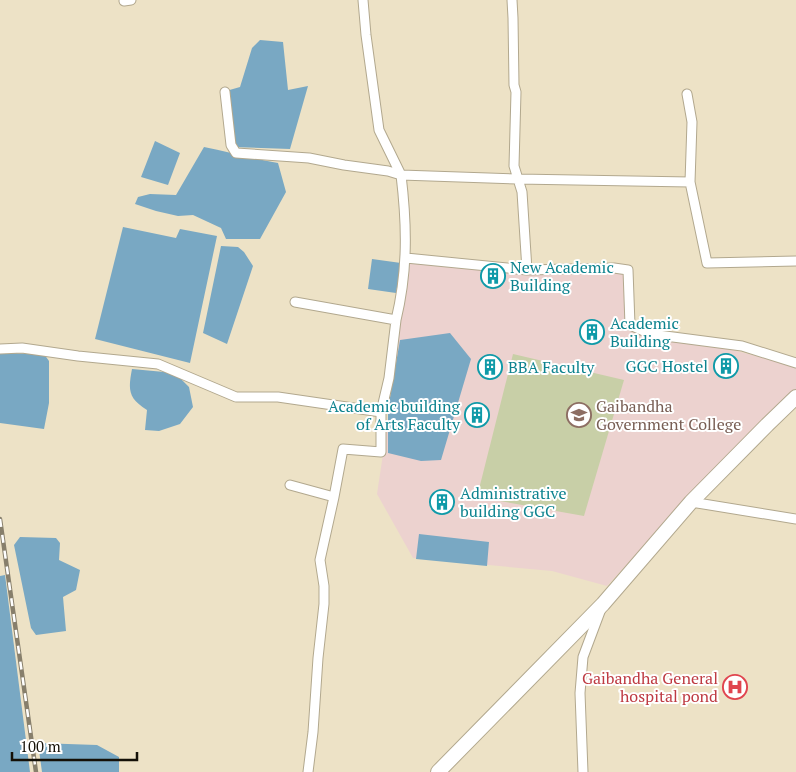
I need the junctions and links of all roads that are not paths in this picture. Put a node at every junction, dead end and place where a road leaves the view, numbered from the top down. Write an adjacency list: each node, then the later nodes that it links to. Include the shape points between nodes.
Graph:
1 (124, 0): 2 (street)
2 (131, 0)
3 (363, 0): 7 (street, via 379,130)
4 (512, 0): 8 (street, via 516,92 514,166)
5 (225, 92): 7 (street, via 231,145 236,154 309,158)
6 (687, 94): 9 (street, via 692,122)
7 (401, 175): 8 (street); 10 (street, via 406,214)
8 (518, 179): 9 (street); 12 (street, via 522,192)
9 (690, 182): 11 (street, via 707,263)
10 (406, 258): 12 (street); 14 (street)
11 (796, 261)
12 (527, 270): 16 (street, via 628,270 630,325 650,334 742,346)
13 (295, 302): 14 (street)
14 (396, 320): 18 (street)
15 (0, 349): 18 (street, via 22,348 158,364 236,397 278,397)
16 (796, 363)
17 (796, 397): 21 (main road)
18 (381, 412): 20 (street, via 382,452 343,449)
19 (290, 485): 20 (street)
20 (334, 497): 24 (street, via 320,560 324,604)
21 (692, 502): 22 (street); 23 (main road)
22 (796, 519)
23 (603, 604): 25 (main road); 26 (street, via 582,657)
24 (308, 772)
25 (438, 772)
26 (583, 772)

